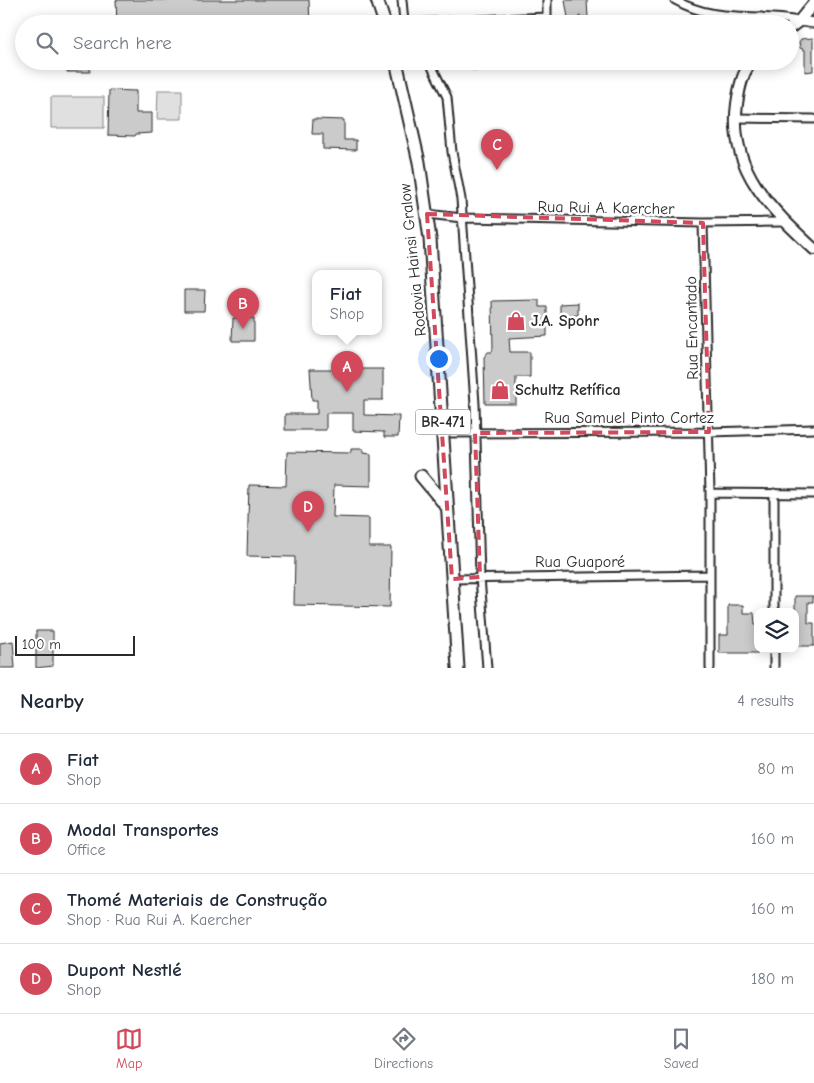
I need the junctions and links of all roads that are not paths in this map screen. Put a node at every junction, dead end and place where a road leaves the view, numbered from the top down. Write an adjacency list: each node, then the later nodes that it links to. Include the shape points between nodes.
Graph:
1 (377, 0): 6 (main road)
2 (402, 0): 7 (street)
3 (547, 0): 8 (street)
4 (675, 0): 9 (street)
5 (814, 3): 10 (main road)
6 (383, 15)
7 (403, 15)
8 (547, 15)
9 (713, 15)
10 (799, 21): 11 (street)
11 (814, 23)
12 (398, 70): 17 (main road, Rodovia Hainsi Gralow / BR-471)
13 (433, 70): 18 (street, via 446,97)
14 (745, 70): 15 (main road)
15 (736, 118): 16 (street); 19 (main road, via 742,160 748,174 768,206)
16 (814, 119)
17 (427, 214): 18 (street, Rua Rui A. Kaercher); 24 (main road, Rodovia Hainsi Gralow / BR-471)
18 (462, 218): 20 (street, Rua Rui A. Kaercher); 25 (street)
19 (785, 222): 20 (street, Rua Rui A. Kaercher); 21 (main road)
20 (703, 223): 23 (street, Rua Encantado)
21 (814, 249)
22 (814, 429): 23 (street, Rua Samuel Pinto Cortez)
23 (709, 432): 25 (street, Rua Samuel Pinto Cortez); 27 (street, Rua Encantado)
24 (443, 433): 25 (street, Rua Samuel Pinto Cortez); 30 (main road, Rodovia Hainsi Gralow / BR-471)
25 (475, 433): 32 (street)
26 (421, 476): 30 (main road)
27 (710, 494): 28 (street); 31 (street, Rua Encantado)
28 (774, 494): 29 (street); 34 (street)
29 (814, 494)
30 (447, 507): 33 (main road, Rodovia Hainsi Gralow / BR-471)
31 (709, 575): 32 (street, Rua Guaporé); 38 (street, Rua Encantado)
32 (480, 577): 33 (street, Rua Guaporé); 37 (street)
33 (452, 579): 36 (main road, Rodovia Hainsi Gralow / BR-471)
34 (774, 608)
35 (774, 653): 39 (street)
36 (458, 668)
37 (487, 668)
38 (710, 668)
39 (774, 668)

